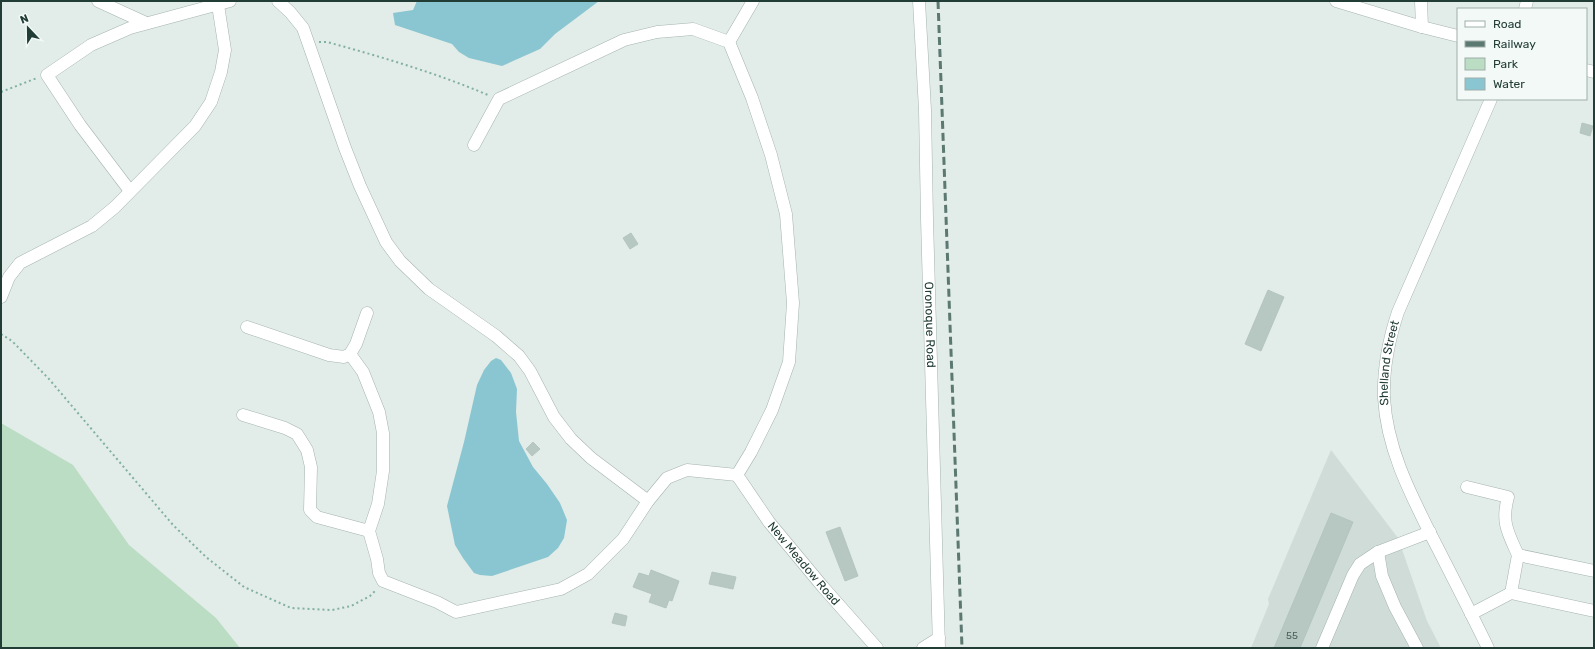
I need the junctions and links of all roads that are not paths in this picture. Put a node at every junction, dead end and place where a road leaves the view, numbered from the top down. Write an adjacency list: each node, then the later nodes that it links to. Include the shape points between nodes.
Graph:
1 (98, 1): 9 (street)
2 (230, 1): 8 (street)
3 (278, 1): 23 (street, via 303,28 360,186 386,242 400,261 429,289 496,336 519,356 530,371 554,417 571,439 591,458)
4 (753, 1): 12 (street)
5 (919, 1): 32 (street, Oronoque Road, via 925,110)
6 (1336, 1): 10 (street)
7 (1421, 1): 10 (street)
8 (218, 5): 9 (street); 15 (street, via 225,50 211,102 195,126)
9 (146, 23): 15 (street, via 91,45 47,75 80,125)
10 (1422, 27): 11 (street)
11 (1457, 36)
12 (729, 42): 14 (street, via 693,29 657,32 624,40 499,99); 21 (street, via 752,98 786,214 793,303 789,362 772,410)
13 (1491, 100): 25 (street, Shelland Street, via 1398,312 1385,366 1384,397 1393,448 1405,482)
14 (474, 145)
15 (130, 192): 16 (street, via 92,226 20,263 9,277)
16 (1, 297)
17 (367, 313): 19 (street)
18 (247, 327): 19 (street, via 329,355 344,357)
19 (350, 354): 24 (street, via 363,372 379,412 383,433 383,471 378,504)
20 (243, 415): 24 (street, via 297,434 307,450 311,467 310,510 317,517)
21 (737, 475): 23 (street, via 687,470 667,478); 33 (street, New Meadow Road, via 768,522)
22 (1467, 487): 27 (street, via 1508,497 1505,525)
23 (648, 501): 24 (street, via 623,539 588,574 561,589 456,612 383,581)
24 (368, 531)
25 (1430, 532): 26 (street); 31 (street, Shelland Street)
26 (1378, 552): 35 (street, via 1363,561 1356,569); 36 (street, via 1382,576)
27 (1518, 555): 28 (street); 29 (street)
28 (1594, 571)
29 (1511, 592): 30 (street); 31 (street)
30 (1594, 611)
31 (1471, 614): 37 (street, Shelland Street)
32 (939, 643): 34 (street)
33 (877, 648)
34 (923, 648)
35 (1322, 648)
36 (1417, 648)
37 (1488, 648)

